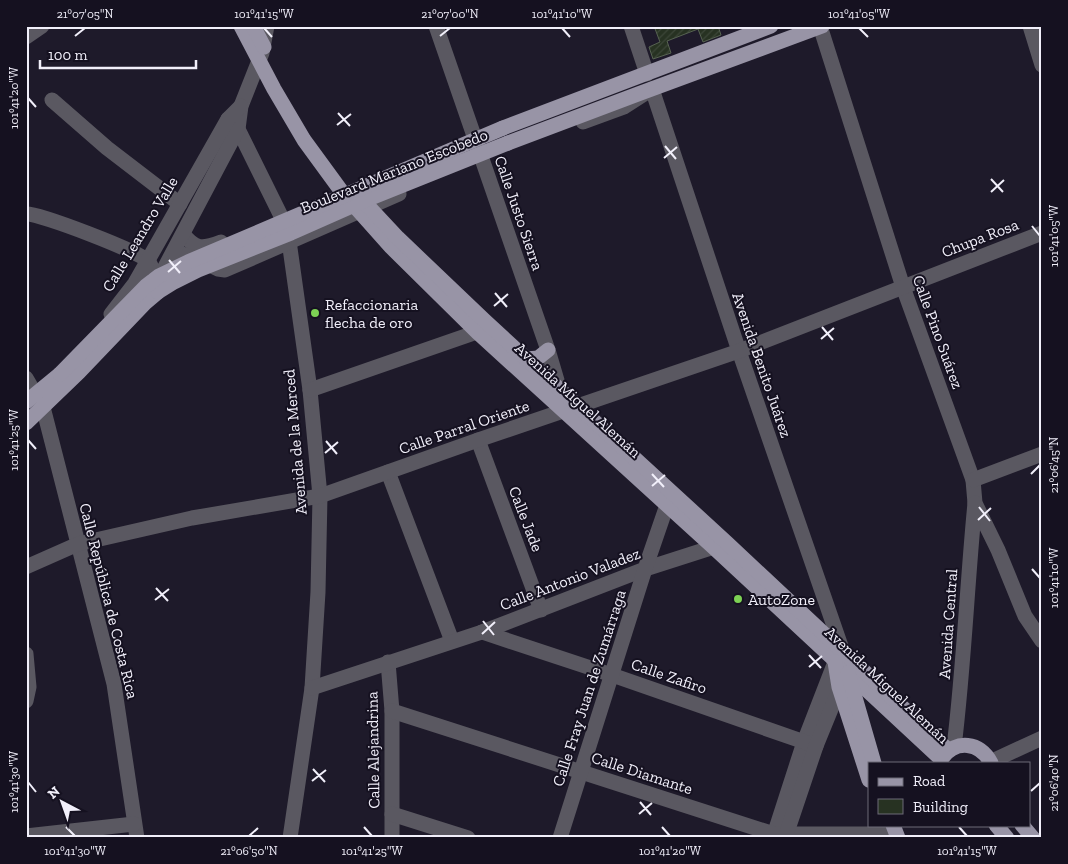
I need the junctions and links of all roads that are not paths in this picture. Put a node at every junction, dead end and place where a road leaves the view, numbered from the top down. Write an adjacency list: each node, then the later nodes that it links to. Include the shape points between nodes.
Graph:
1 (42, 26): 10 (street)
2 (242, 26): 11 (main road, Avenida Miguel Alemán)
3 (253, 26): 11 (main road, Avenida Miguel Alemán)
4 (267, 26): 11 (street, Calle Leandro Valle)
5 (436, 26): 18 (street, Calle Justo Sierra)
6 (631, 26): 13 (street)
7 (772, 26): 13 (main road, Boulevard Mariano Escobedo)
8 (1030, 26): 12 (street)
9 (821, 27): 14 (main road, Boulevard Mariano Escobedo); 31 (street, Calle Pino Suárez)
10 (26, 37)
11 (261, 53): 16 (street, Calle Leandro Valle); 21 (main road, Avenida Miguel Alemán)
12 (1042, 64)
13 (640, 77): 17 (main road, Boulevard Mariano Escobedo)
14 (652, 88): 19 (main road, Boulevard Mariano Escobedo); 35 (street, Avenida Benito Juárez)
15 (52, 100): 22 (street, via 107,148)
16 (233, 124): 22 (street, Calle Leandro Valle); 25 (street, Avenida de la Merced); 27 (street, Calle Leandro Valle)
17 (498, 128): 18 (street); 19 (street, via 490,132 490,141); 40 (main road, Boulevard Mariano Escobedo, bridge, via 159,276 135,296 60,374)
18 (474, 136): 20 (street, Calle Justo Sierra); 21 (street)
19 (504, 148): 20 (street); 32 (main road, Boulevard Mariano Escobedo, bridge, via 368,198 198,270)
20 (482, 159): 23 (street); 34 (street, Calle Justo Sierra)
21 (346, 190): 23 (main road, Avenida Miguel Alemán); 25 (street)
22 (180, 204): 30 (street, Calle Leandro Valle)
23 (364, 209): 28 (street); 33 (main road, Avenida Miguel Alemán, via 391,247); 36 (main road, Avenida Miguel Alemán)
24 (26, 214): 30 (street, via 78,230)
25 (282, 218): 27 (street, via 202,248 193,245); 28 (street, Avenida de la Merced)
26 (1042, 233): 31 (street, Chupa Rosa)
27 (183, 234): 29 (street, Calle Leandro Valle)
28 (289, 241): 29 (street, via 225,270); 39 (street, Avenida de la Merced)
29 (174, 251): 32 (street, Calle Leandro Valle)
30 (148, 260): 32 (street, via 154,275); 40 (street, Calle Leandro Valle, via 109,316)
31 (903, 287): 35 (street, Calle Parral Oriente); 48 (street, Calle Pino Suárez)
32 (145, 303): 42 (main road, Boulevard Mariano Escobedo)
33 (477, 332): 39 (street); 43 (main road, Avenida Miguel Alemán)
34 (548, 350): 36 (main road, via 538,358); 38 (street, Calle Justo Sierra)
35 (739, 351): 41 (street, Calle Parral Oriente); 62 (street, Avenida Benito Juárez)
36 (527, 359): 38 (main road, Avenida Miguel Alemán)
37 (26, 378): 40 (street, Calle República de Costa Rica)
38 (559, 387): 41 (main road, Avenida Miguel Alemán); 43 (street, Calle Justo Sierra)
39 (310, 390): 49 (street, Avenida de la Merced)
40 (31, 398): 42 (street, Calle República de Costa Rica)
41 (579, 406): 43 (street, Calle Parral Oriente); 50 (main road, Avenida Miguel Alemán)
42 (43, 407): 44 (main road, Boulevard Mariano Escobedo); 53 (street, Calle República de Costa Rica)
43 (565, 412): 45 (street, Calle Parral Oriente); 50 (main road, Avenida Miguel Alemán)
44 (26, 423)
45 (478, 440): 47 (street, Calle Parral Oriente); 57 (street, Calle Jade)
46 (1042, 454): 48 (street)
47 (388, 472): 49 (street, Calle Parral Oriente); 59 (street)
48 (973, 480): 51 (street, Calle Pino Suárez)
49 (320, 496): 53 (street, Calle Parral Oriente, via 192,518); 67 (street, Avenida de la Merced)
50 (670, 500): 52 (main road, Avenida Miguel Alemán); 54 (main road, Avenida Miguel Alemán); 56 (street, Calle Fray Juan de Zumárraga)
51 (975, 503): 60 (street, Calle Pino Suárez, via 1025,616); 72 (street, Avenida Central, via 961,694)
52 (727, 543): 54 (street, Calle Antonio Valadez); 62 (main road, Avenida Miguel Alemán)
53 (78, 544): 55 (street, Calle Parral Oriente); 80 (street, Calle República de Costa Rica, via 114,684)
54 (712, 546): 56 (street, Calle Antonio Valadez); 62 (main road, Avenida Miguel Alemán)
55 (26, 567)
56 (645, 569): 57 (street, Calle Antonio Valadez); 65 (street, Calle Fray Juan de Zumárraga)
57 (541, 610): 58 (street, Calle Antonio Valadez)
58 (482, 632): 59 (street, Calle Antonio Valadez); 65 (street, Calle Zafiro)
59 (452, 641): 63 (street, Calle Antonio Valadez)
60 (1042, 641)
61 (26, 654): 68 (street, via 29,687)
62 (839, 657): 64 (main road, Avenida Miguel Alemán); 66 (main road); 71 (street)
63 (388, 662): 67 (street, Calle Antonio Valadez); 69 (street, Calle Alejandrina)
64 (852, 668): 66 (street); 72 (main road, Avenida Miguel Alemán); 73 (main road)
65 (612, 675): 71 (street, Calle Zafiro); 75 (street, Calle Fray Juan de Zumárraga)
66 (840, 686): 71 (street); 76 (main road)
67 (312, 688): 84 (street, Avenida de la Merced)
68 (26, 701)
69 (392, 711): 75 (street, Calle Diamante); 77 (street, Calle Alejandrina)
70 (1042, 738): 74 (street)
71 (810, 744): 83 (street)
72 (946, 755): 74 (main road, via 963,745 971,746 979,749)
73 (874, 762)
74 (991, 762)
75 (582, 773): 83 (street, Calle Diamante); 87 (street, Calle Fray Juan de Zumárraga)
76 (868, 777)
77 (392, 814): 85 (street, Calle Alejandrina); 86 (street)
78 (997, 826): 88 (main road)
79 (1023, 826): 89 (main road)
80 (136, 831): 82 (street)
81 (890, 832): 83 (street, Calle Diamante)
82 (26, 836)
83 (780, 836)
84 (290, 838)
85 (392, 838)
86 (468, 838)
87 (560, 838)
88 (1007, 838)
89 (1033, 838)

